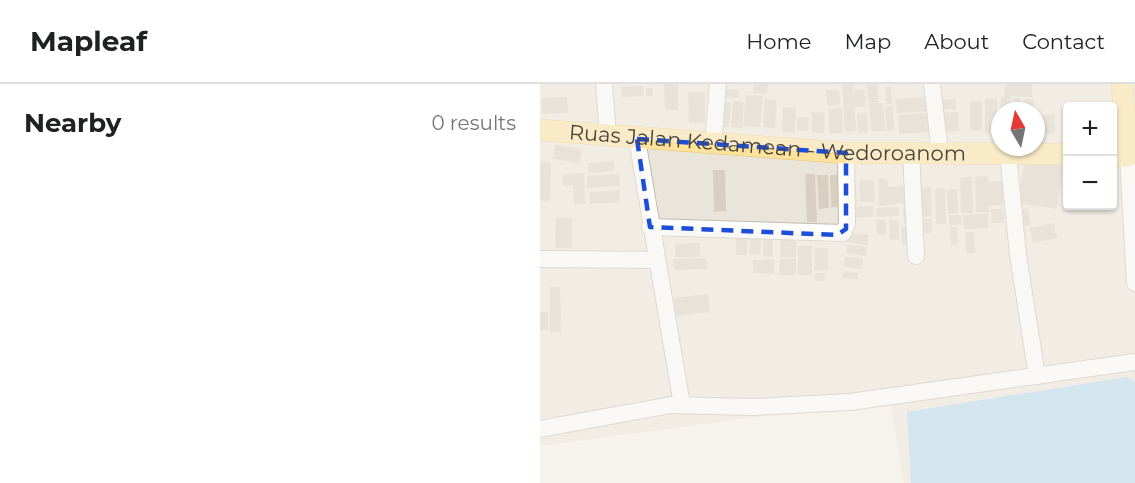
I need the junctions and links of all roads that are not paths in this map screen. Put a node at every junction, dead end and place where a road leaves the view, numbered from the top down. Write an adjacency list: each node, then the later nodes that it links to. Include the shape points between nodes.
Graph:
1 (604, 84): 6 (street)
2 (718, 84): 8 (street)
3 (932, 84): 11 (street)
4 (1122, 84): 15 (main road)
5 (540, 130): 6 (main road, Ruas Jalan Kedamean - Wedoroanom)
6 (608, 136): 7 (main road, Ruas Jalan Kedamean - Wedoroanom)
7 (637, 139): 8 (main road, Ruas Jalan Kedamean - Wedoroanom); 17 (street)
8 (713, 145): 9 (main road, Ruas Jalan Kedamean - Wedoroanom)
9 (846, 153): 10 (main road, Ruas Jalan Kedamean - Wedoroanom); 17 (street, via 847,224 843,233)
10 (911, 153): 11 (main road, Ruas Jalan Kedamean - Wedoroanom); 18 (street)
11 (940, 153): 12 (main road, Ruas Jalan Kedamean - Wedoroanom)
12 (991, 154)
13 (1045, 154): 14 (main road, Ruas Jalan Kedamean - Wedoroanom)
14 (1063, 154)
15 (1120, 155): 21 (street)
16 (1008, 156): 23 (street)
17 (650, 227): 20 (street)
18 (916, 256)
19 (540, 259): 20 (street)
20 (655, 260): 24 (street)
21 (1135, 283)
22 (1135, 362): 23 (street)
23 (1037, 376): 24 (street, via 850,402 753,408)
24 (682, 405): 25 (street)
25 (540, 429)

